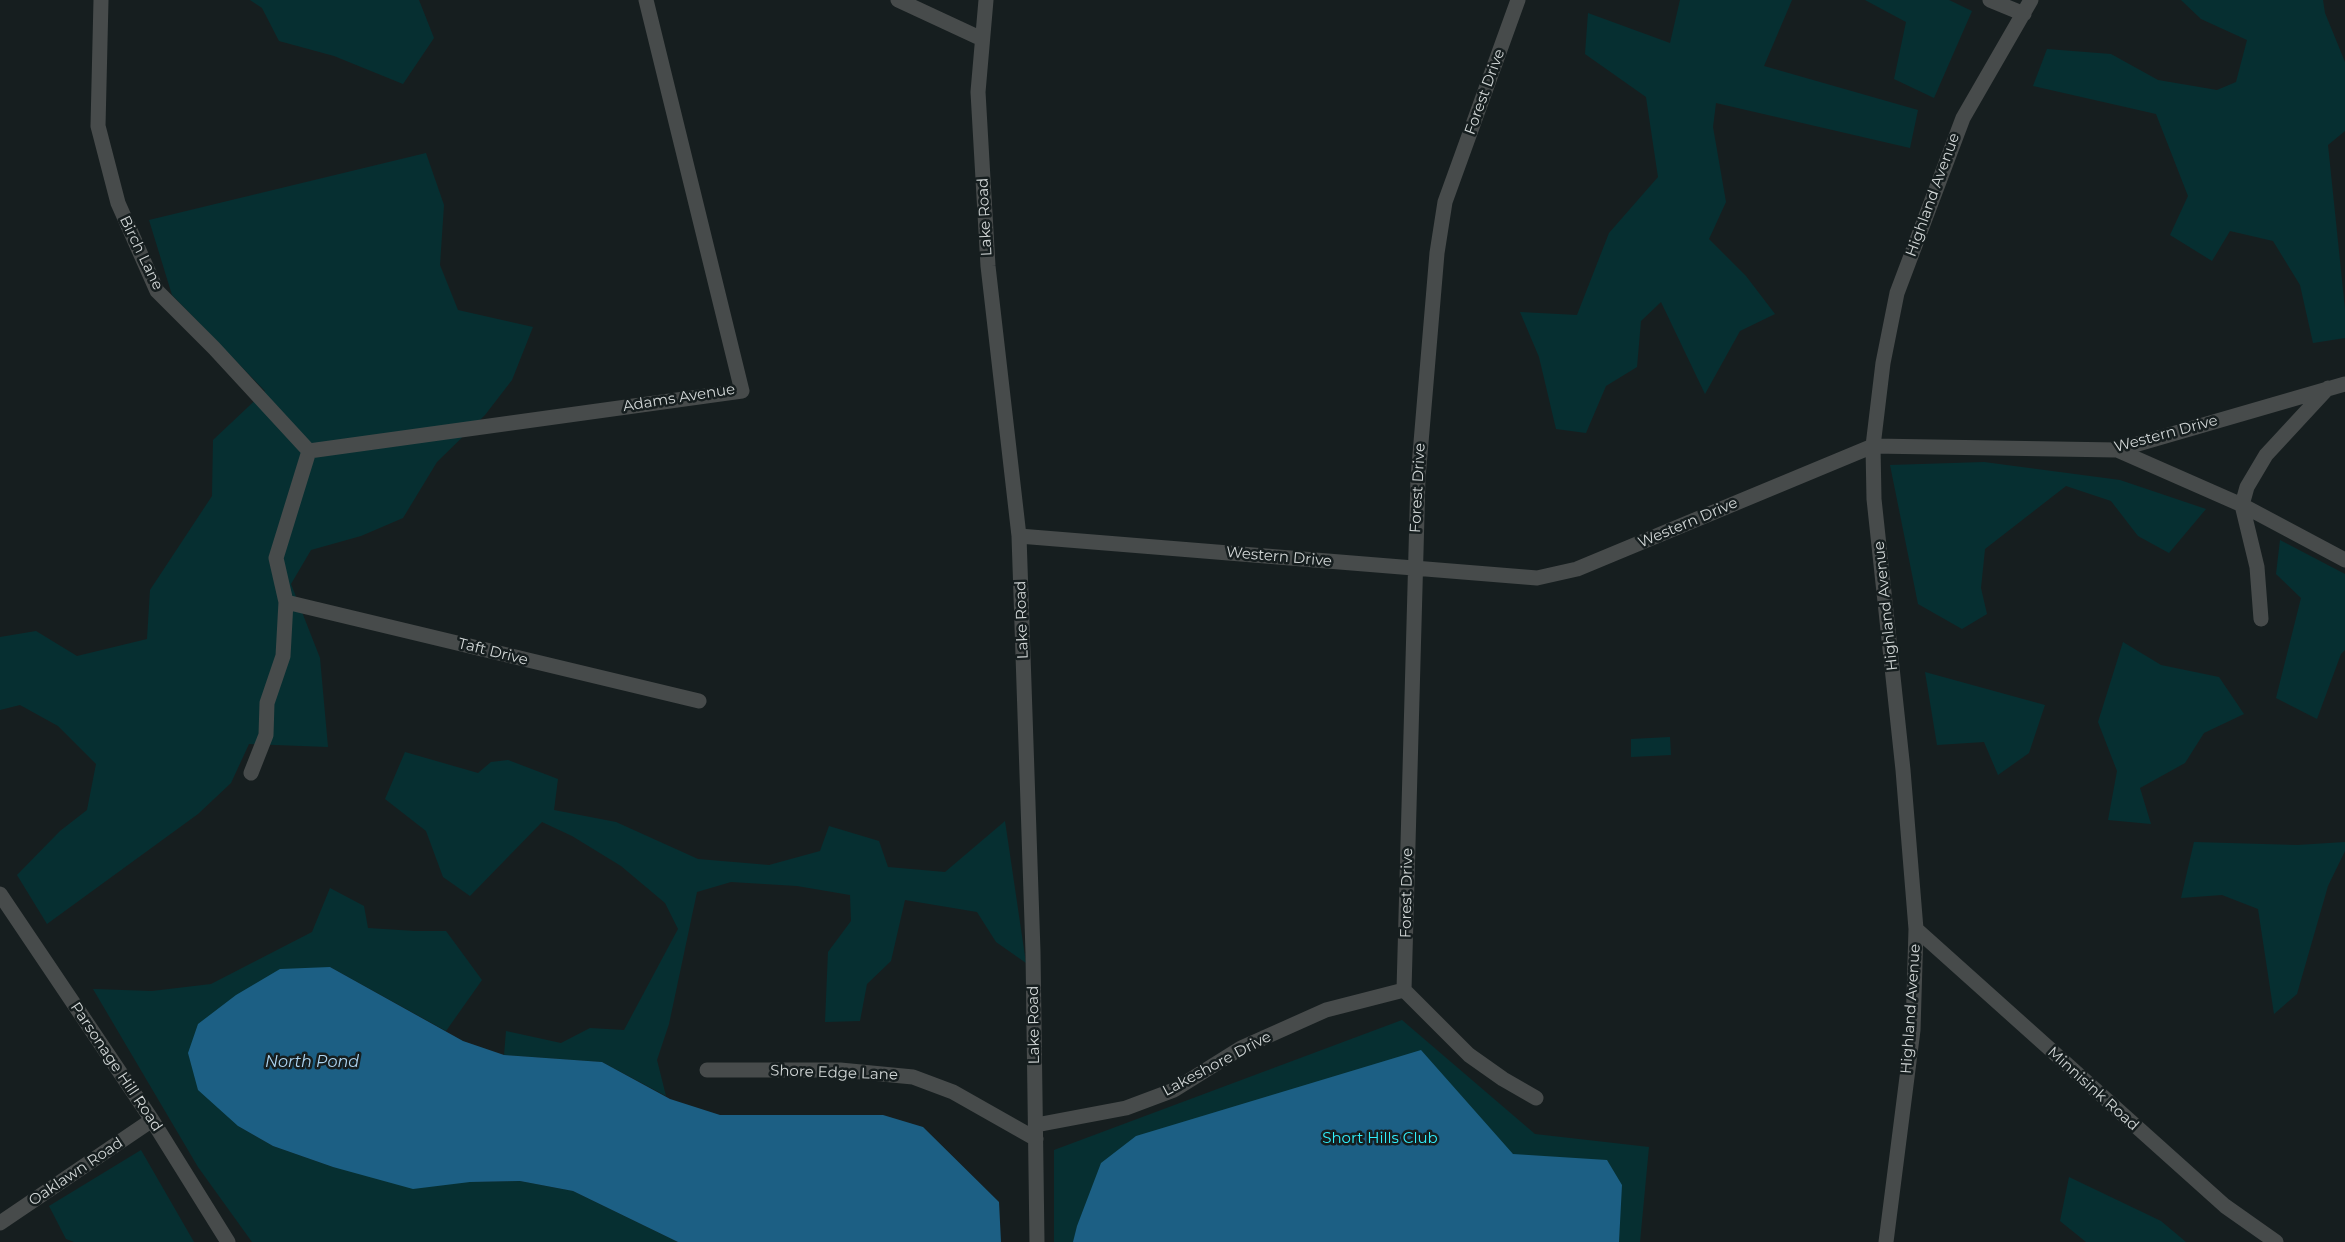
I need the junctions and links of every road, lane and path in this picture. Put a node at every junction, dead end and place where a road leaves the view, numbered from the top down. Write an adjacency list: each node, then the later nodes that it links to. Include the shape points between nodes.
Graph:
1 (101, 0): 14 (street, Birch Lane, via 98,126 118,203 157,291)
2 (646, 0): 14 (street, Adams Avenue, via 742,391)
3 (898, 0): 9 (street)
4 (986, 0): 9 (street, Lake Road)
5 (1518, 0): 18 (street, Forest Drive, via 1445,202 1437,253 1421,439)
6 (1990, 0): 8 (street)
7 (2032, 0): 8 (street, Highland Avenue)
8 (2024, 14): 12 (street, Highland Avenue, via 1963,118 1900,284 1882,363)
9 (982, 39): 16 (street, Lake Road, via 978,92 988,266)
10 (2345, 384): 11 (street, Western Drive)
11 (2328, 387): 13 (street, Western Drive); 15 (street, via 2266,455 2247,487)
12 (1873, 446): 13 (street, Western Drive); 18 (street, Western Drive, via 1577,569 1537,578); 24 (street, Highland Avenue, via 1874,499 1903,770)
13 (2117, 450): 15 (street)
14 (309, 451): 19 (street, via 276,558)
15 (2242, 505): 17 (street); 20 (street, via 2257,566)
16 (1019, 536): 18 (street, Western Drive); 29 (street, Lake Road)
17 (2345, 560)
18 (1414, 569): 25 (street, Forest Drive)
19 (286, 602): 21 (street, Taft Drive); 22 (street, via 283,656 267,703 266,735)
20 (2261, 618)
21 (699, 701)
22 (251, 773)
23 (0, 894): 28 (street, Parsonage Hill Road)
24 (1916, 929): 33 (street, Highland Avenue, via 1913,1030); 34 (street, Minnisink Road, via 2224,1206)
25 (1404, 990): 27 (street, via 1469,1054); 29 (street, Lakeshore Drive, via 1326,1010 1241,1048 1174,1090 1134,1105)
26 (707, 1070): 29 (street, Shore Edge Lane, via 840,1070 913,1077 953,1092)
27 (1536, 1098)
28 (152, 1120): 30 (street, Oaklawn Road); 31 (street, Parsonage Hill Road)
29 (1036, 1132): 32 (street, Lake Road)
30 (0, 1223)
31 (228, 1242)
32 (1037, 1242)
33 (1886, 1242)
34 (2276, 1242)

